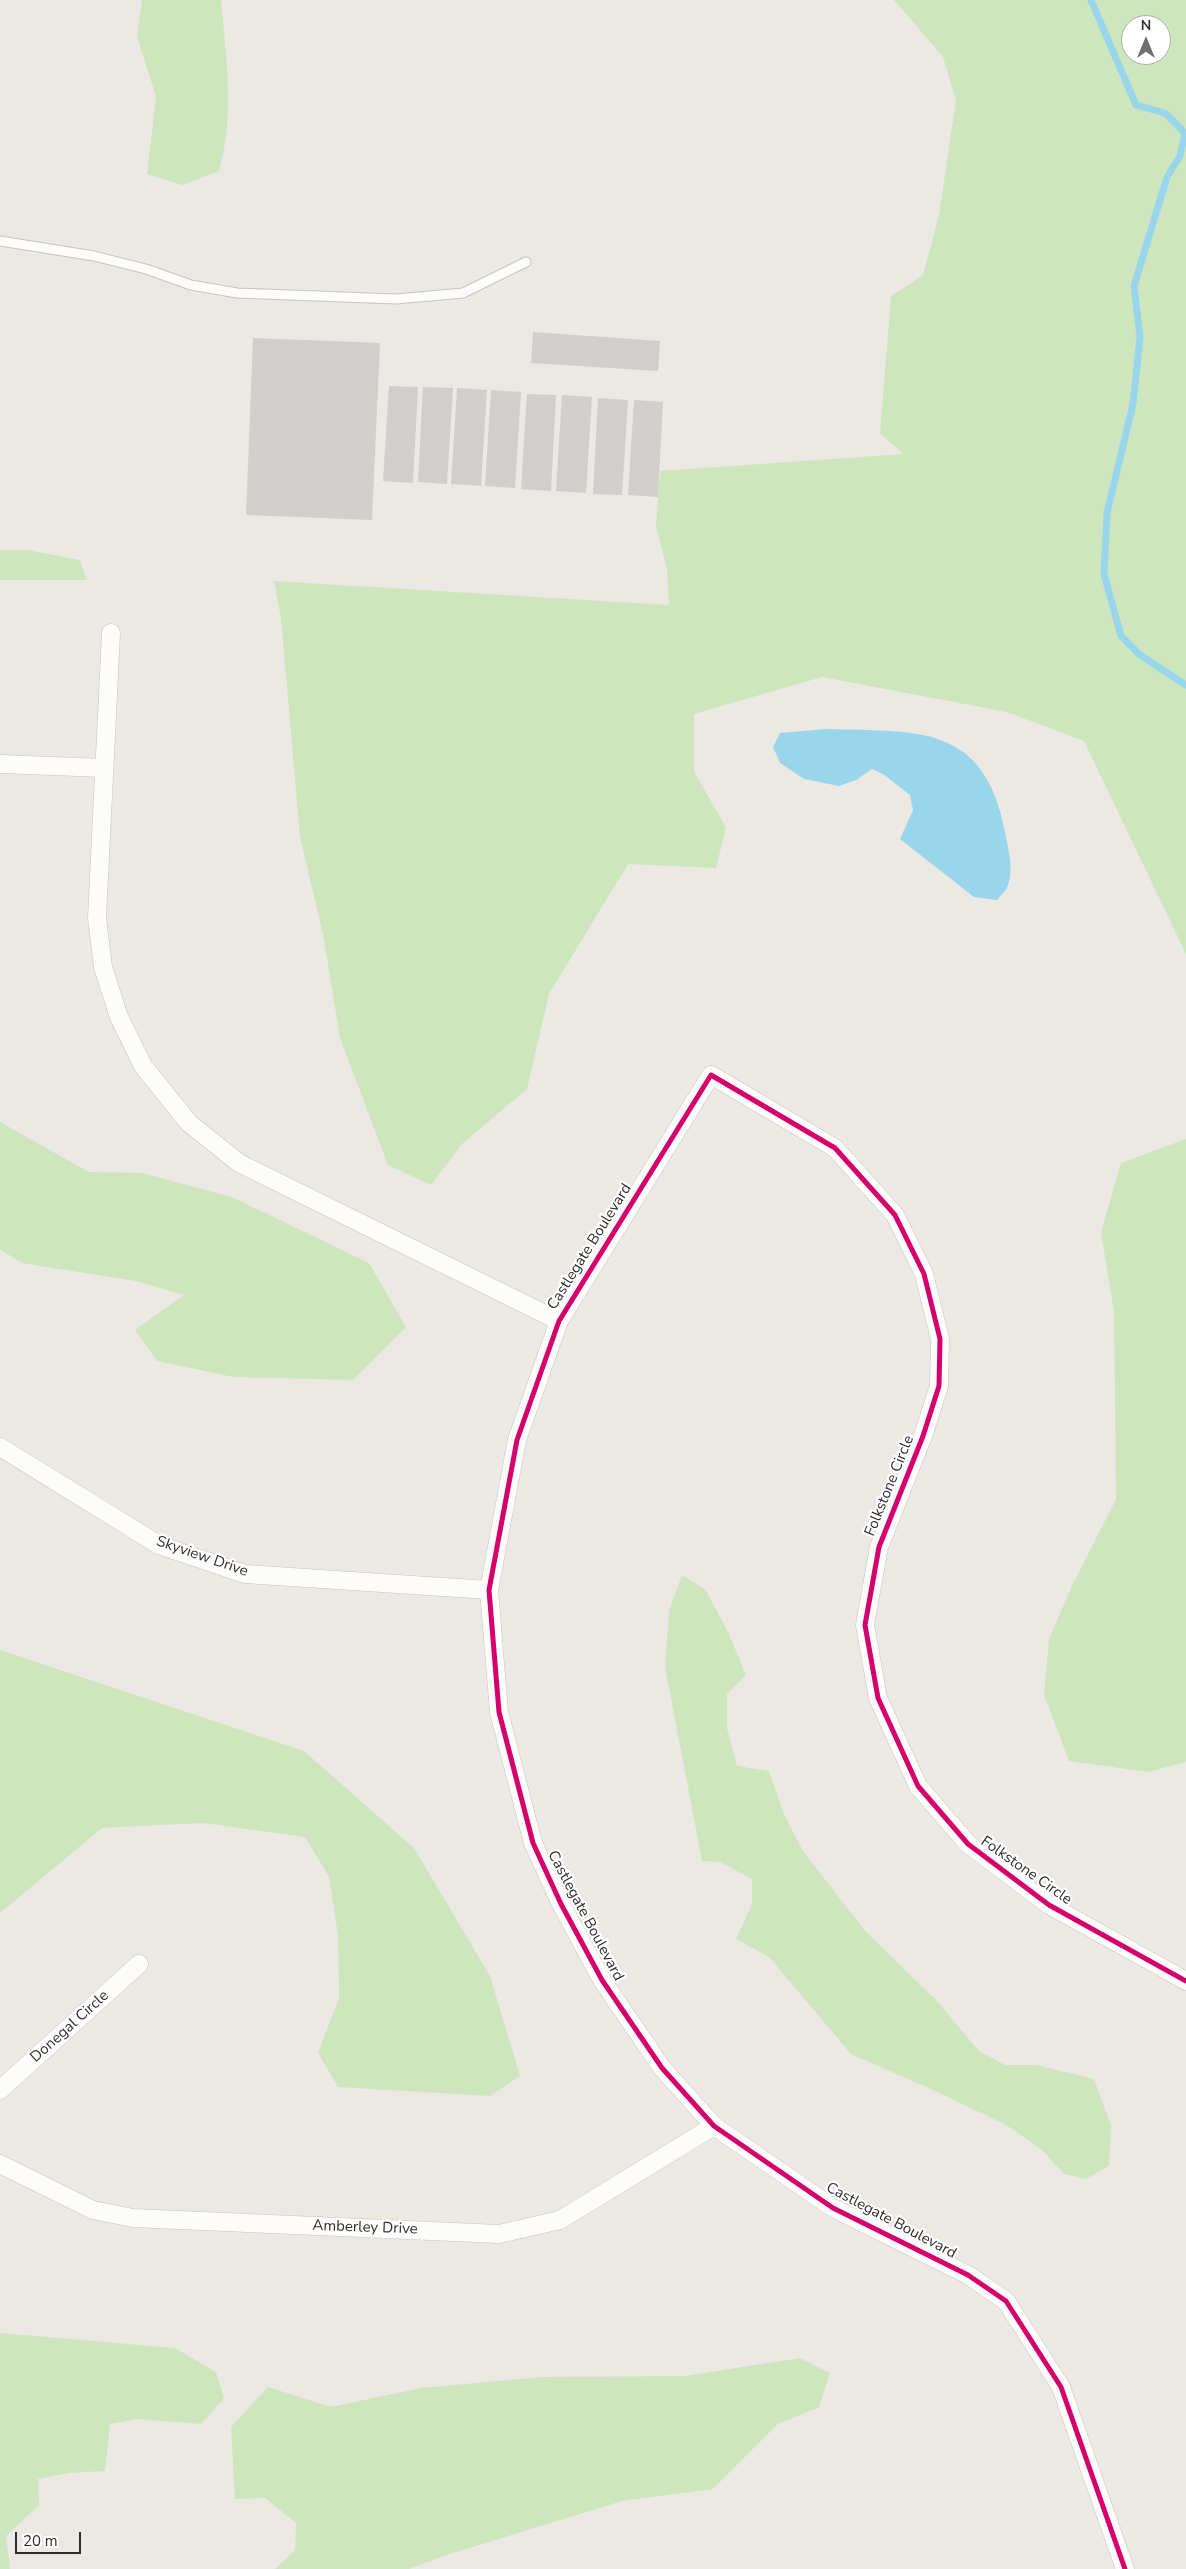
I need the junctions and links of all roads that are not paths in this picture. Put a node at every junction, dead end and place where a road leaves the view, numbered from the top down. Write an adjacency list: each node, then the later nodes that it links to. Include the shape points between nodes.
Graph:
1 (0, 241): 2 (lane, via 94,256 191,285 237,293 396,299 463,293)
2 (526, 262)
3 (111, 633): 5 (street)
4 (0, 764): 5 (street)
5 (104, 768): 7 (street, via 97,918 103,967 119,1017 143,1066 188,1123 239,1163)
6 (711, 1075): 7 (street, Castlegate Boulevard); 11 (street, Folkstone Circle, via 835,1148 895,1215 924,1274 940,1339 939,1386 879,1547 865,1625 878,1698 918,1786 968,1844 1049,1905)
7 (559, 1322): 9 (street, Castlegate Boulevard, via 517,1440)
8 (0, 1447): 9 (street, Skyview Drive, via 159,1545 245,1574)
9 (489, 1590): 13 (street, Castlegate Boulevard, via 499,1712 533,1843 602,1980 662,2068)
10 (139, 1964): 12 (street, Donegal Circle)
11 (1186, 1981)
12 (0, 2090)
13 (714, 2126): 14 (street, Amberley Drive, via 560,2220 499,2234 134,2218 93,2210); 15 (street, Castlegate Boulevard, via 833,2208 968,2275 1006,2301 1061,2387)
14 (0, 2164)
15 (1125, 2569)

